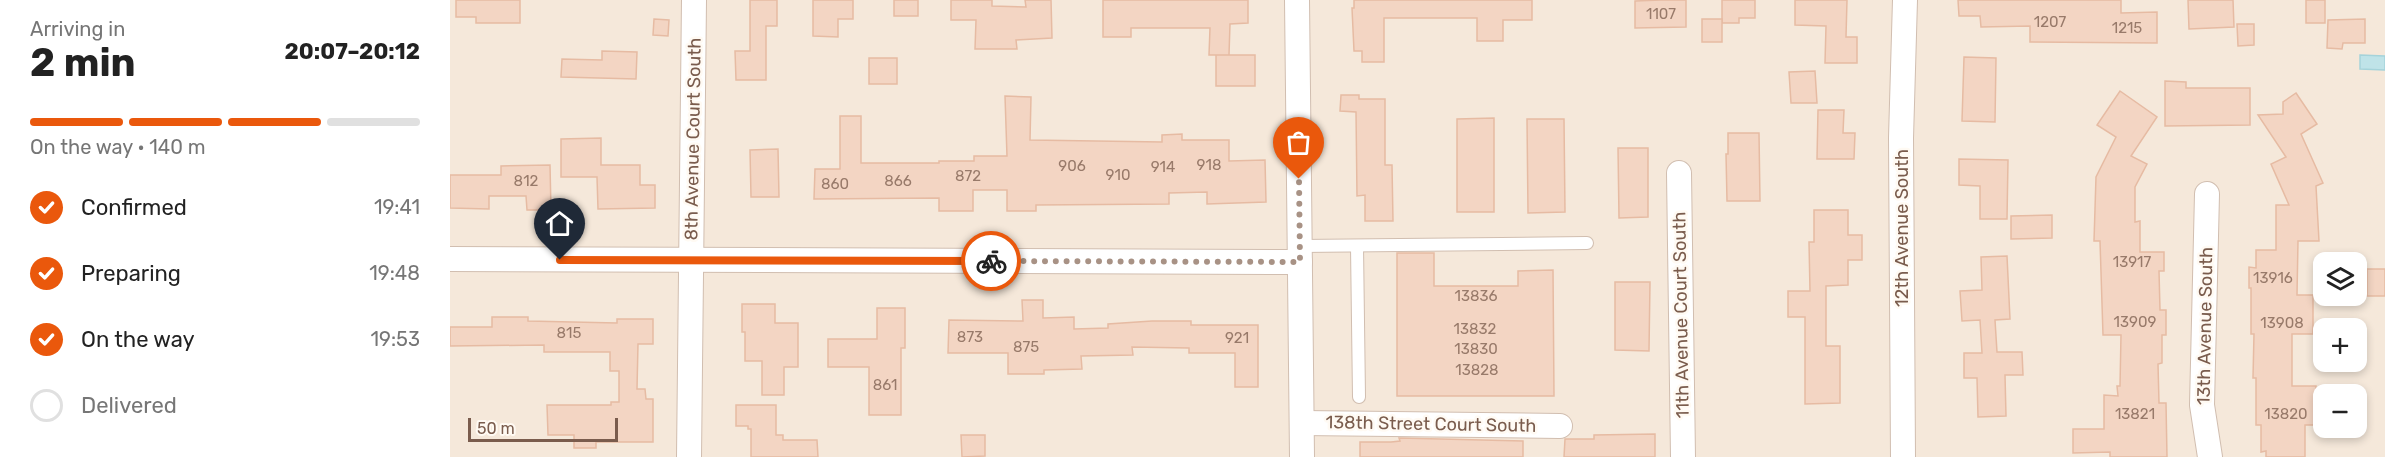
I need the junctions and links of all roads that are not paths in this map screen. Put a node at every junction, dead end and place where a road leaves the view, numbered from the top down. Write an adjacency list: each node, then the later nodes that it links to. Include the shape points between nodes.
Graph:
1 (694, 0): 10 (street, 8th Avenue Court South)
2 (1297, 0): 8 (street)
3 (1905, 0): 17 (street, 12th Avenue South, via 1901,138)
4 (1679, 173): 16 (street, 11th Avenue Court South)
5 (2207, 194): 18 (street, 13th Avenue South, via 2202,405)
6 (1587, 243): 7 (lane)
7 (1357, 246): 8 (lane); 11 (lane)
8 (1300, 254): 10 (street); 12 (street)
9 (450, 259): 10 (street)
10 (692, 260): 14 (street, 8th Avenue Court South)
11 (1359, 398)
12 (1302, 423): 13 (street, 138th Street Court South); 15 (street)
13 (1560, 426)
14 (689, 457)
15 (1302, 457)
16 (1683, 457)
17 (1903, 457)
18 (2210, 457)

